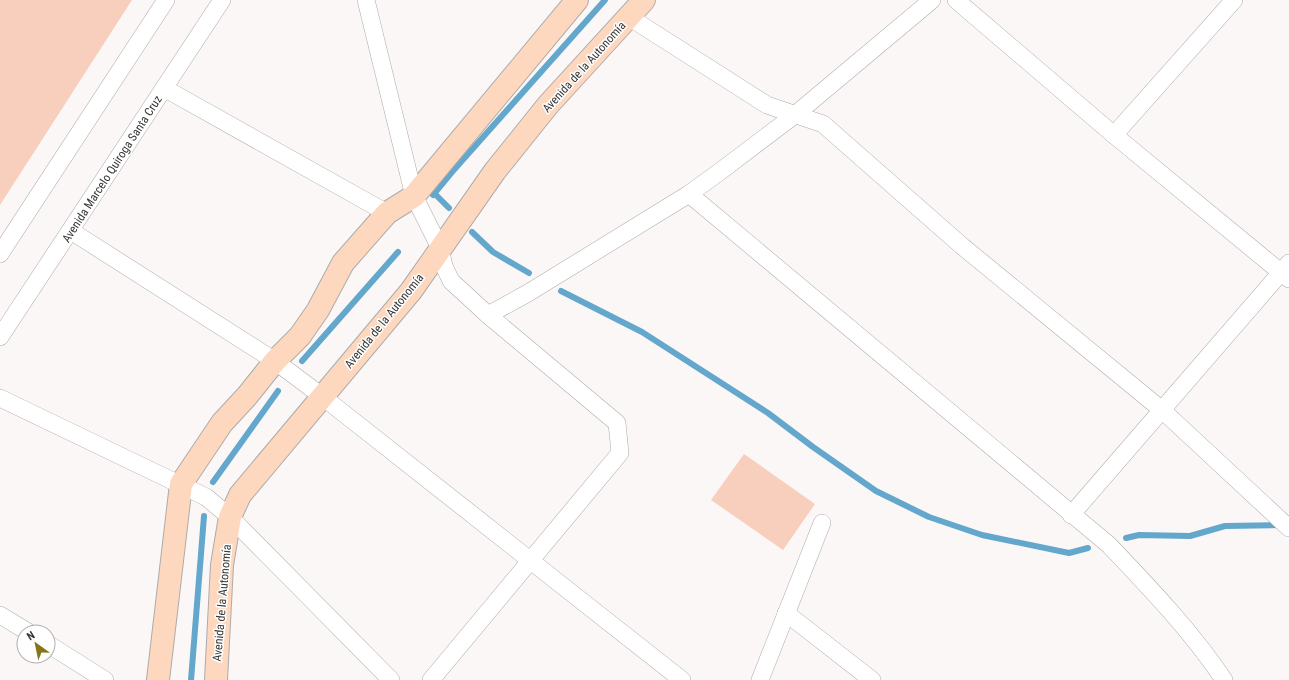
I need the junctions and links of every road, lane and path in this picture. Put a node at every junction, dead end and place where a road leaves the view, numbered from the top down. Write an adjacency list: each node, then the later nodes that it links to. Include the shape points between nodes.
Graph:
1 (166, 0): 18 (street)
2 (222, 0): 10 (street, Avenida Marcelo Quiroga Santa Cruz)
3 (366, 0): 14 (street)
4 (577, 0): 14 (street)
5 (644, 0): 9 (street, Avenida de la Autonomía)
6 (932, 0): 11 (street)
7 (956, 0): 12 (street)
8 (1234, 0): 12 (street)
9 (628, 17): 11 (street, via 767,104); 17 (street, Avenida de la Autonomía, via 548,105 495,171)
10 (164, 88): 15 (street); 16 (street, Avenida Marcelo Quiroga Santa Cruz)
11 (796, 114): 13 (street); 25 (street, via 823,124 968,251)
12 (1114, 135): 19 (street)
13 (689, 194): 20 (street); 27 (street)
14 (414, 196): 15 (street); 17 (street)
15 (387, 213): 22 (street, via 343,264 318,310 300,336)
16 (71, 231): 21 (street, Avenida Marcelo Quiroga Santa Cruz); 22 (street)
17 (440, 248): 20 (street, via 451,281); 23 (street, Avenida de la Autonomía, via 411,291)
18 (0, 254)
19 (1286, 272): 25 (street)
20 (488, 315): 31 (street, via 617,423 620,453)
21 (0, 337)
22 (275, 361): 23 (street); 26 (street, via 248,396 222,423)
23 (323, 397): 28 (street, Avenida de la Autonomía, via 240,495); 31 (street)
24 (0, 398): 26 (street)
25 (1162, 410): 27 (street); 30 (street)
26 (181, 484): 28 (street, via 206,497); 37 (street)
27 (1072, 515): 44 (street, via 1109,545 1152,590 1212,661)
28 (230, 517): 38 (street, Avenida de la Autonomía, via 222,565); 39 (street)
29 (822, 523): 32 (street)
30 (1289, 528)
31 (532, 560): 40 (street); 41 (street)
32 (786, 613): 42 (street); 43 (street)
33 (0, 615): 34 (street)
34 (16, 625)
35 (56, 649): 36 (street)
36 (105, 680)
37 (158, 680)
38 (216, 680)
39 (391, 680)
40 (431, 680)
41 (682, 680)
42 (760, 680)
43 (872, 680)
44 (1224, 680)

